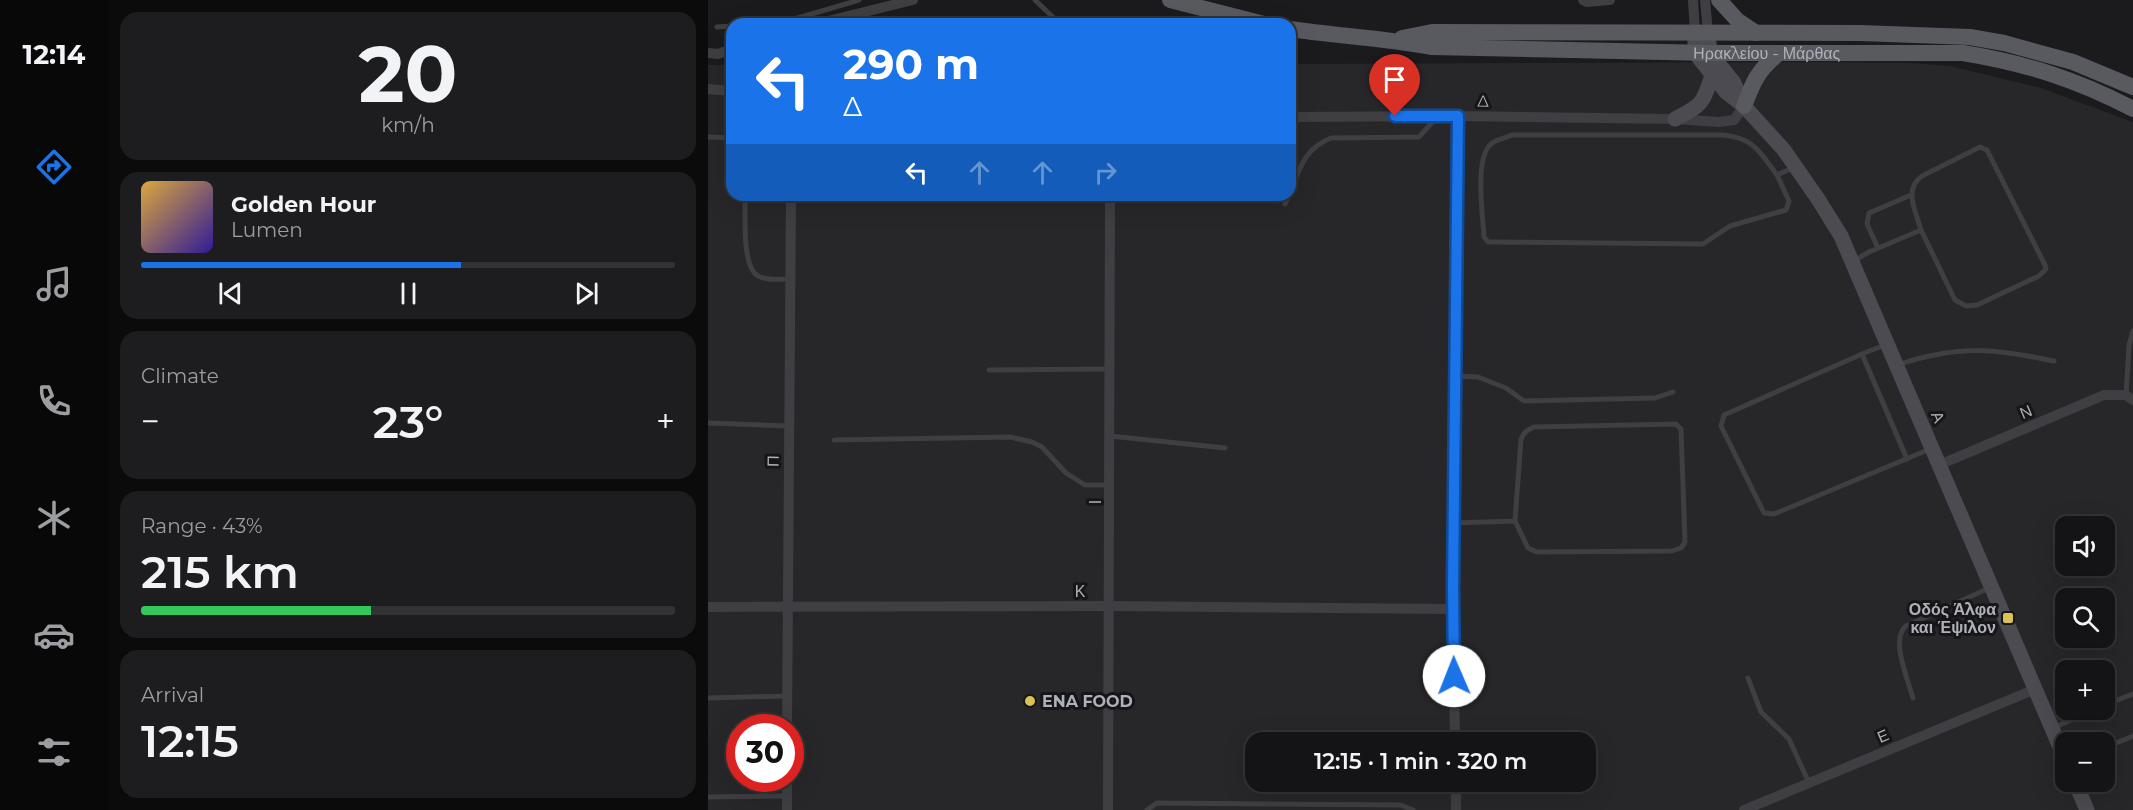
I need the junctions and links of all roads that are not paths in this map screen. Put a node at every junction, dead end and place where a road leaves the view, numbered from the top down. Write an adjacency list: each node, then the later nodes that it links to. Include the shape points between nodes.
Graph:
1 (859, 0): 10 (lane)
2 (913, 0): 11 (street)
3 (1035, 0): 12 (lane)
4 (1170, 0): 13 (main road)
5 (1583, 0): 6 (street)
6 (1610, 0)
7 (1693, 0): 17 (street)
8 (1705, 0): 17 (street)
9 (1719, 0): 18 (main road, via 1738,21)
10 (803, 18)
11 (840, 18)
12 (1054, 18)
13 (1240, 18)
14 (726, 26): 15 (lane)
15 (717, 27)
16 (1296, 30): 19 (main road, Ηρακλείου - Μάρθας)
17 (1701, 33): 18 (main road, Ηρακλείου - Μάρθας); 19 (main road, Ηρακλείου - Μάρθας, via 1432,32); 22 (street)
18 (1756, 33): 25 (main road, Ηρακλείου - Μάρθας, via 1970,37 2073,62)
19 (1393, 39): 22 (main road, Ηρακλείου - Μάρθας, via 1431,47)
20 (726, 51): 21 (street)
21 (708, 53)
22 (1703, 53): 23 (main road, Ηρακλείου - Μάρθας); 24 (street, Α); 28 (street, Α, via 1734,83)
23 (1778, 54): 28 (main road, via 1763,66); 29 (main road, Ηρακλείου - Μάρθας, via 1963,53 2048,71)
24 (1712, 75): 28 (street, Α); 33 (street, via 1705,99 1697,108)
25 (2133, 87)
26 (708, 89): 27 (street)
27 (726, 90)
28 (1744, 106): 33 (street, Δ, via 1734,120); 36 (street, Α)
29 (2133, 108)
30 (1438, 116): 31 (street, Δ); 32 (street, Δ); 38 (lane, via 1419,137 1331,138 1318,142 1303,159)
31 (1458, 116): 33 (street, Δ); 56 (street)
32 (1296, 117)
33 (1675, 119)
34 (708, 136): 35 (lane)
35 (726, 138)
36 (1796, 166): 37 (lane); 47 (street, Α, via 1831,220)
37 (1777, 175): 37 (lane, via 1760,152 1741,136 1512,135 1497,140 1484,155 1484,237 1488,242 1703,244 1730,226 1786,210 1789,201)
38 (1296, 176)
39 (1911, 195): 45 (lane); 45 (lane, via 1918,179 1976,148 1987,150 2046,269 1977,305 1966,306 1955,300); 46 (lane, via 1869,213 1867,224)
40 (745, 201): 48 (lane, via 749,266 759,277)
41 (791, 201): 48 (street, Π)
42 (1110, 201): 54 (street, Ι)
43 (1286, 201): 44 (lane)
44 (1285, 204)
45 (1921, 230): 46 (lane)
46 (1878, 248): 47 (lane)
47 (1852, 262): 50 (street, Α)
48 (790, 279): 60 (street, Π)
49 (2133, 331): 58 (lane, via 2128,345)
50 (1887, 344): 51 (lane); 53 (street, Α)
51 (1862, 354): 65 (lane); 65 (lane, via 1728,412 1721,426 1767,514)
52 (2054, 361): 53 (lane, via 1990,351 1962,351)
53 (1896, 365): 64 (street, Α)
54 (1110, 369): 55 (lane); 61 (street, Ι)
55 (989, 370)
56 (1456, 376): 57 (lane, via 1478,377 1506,388 1524,401 1655,398); 69 (street)
57 (1673, 392)
58 (2129, 398): 66 (street, Ν, via 2104,395)
59 (708, 423): 60 (lane)
60 (789, 426): 73 (street, Π)
61 (1110, 436): 63 (lane); 67 (street, Ι)
62 (834, 440): 67 (lane, via 1011,437 1042,447 1066,473 1085,486)
63 (1225, 448)
64 (1932, 448): 65 (lane); 66 (street, Α)
65 (1907, 459)
66 (1939, 465): 70 (street, Α)
67 (1110, 486): 71 (street, Ι)
68 (1515, 521): 68 (lane, via 1521,439 1526,431 1534,427 1676,424 1681,429 1685,542 1681,548 1538,552 1528,548); 69 (lane)
69 (1454, 523): 74 (street)
70 (1991, 588): 76 (street, Α); 80 (lane, via 1901,630 1902,658)
71 (1110, 606): 73 (street, Κ); 74 (street, Κ); 96 (street, Ι)
72 (708, 607): 73 (street, Κ)
73 (787, 607): 78 (street, Π)
74 (1453, 609): 85 (street)
75 (1748, 678): 89 (lane, via 1761,712 1789,739)
76 (2033, 690): 84 (street, Α); 89 (street, Ε)
77 (2133, 694): 81 (lane)
78 (787, 696): 79 (lane); 82 (street, Π)
79 (708, 698)
80 (1914, 698)
81 (2115, 701)
82 (787, 714)
83 (2071, 720): 84 (lane)
84 (2051, 729): 87 (street, Α)
85 (1455, 732)
86 (2133, 736): 88 (lane)
87 (2055, 738)
88 (2115, 743)
89 (1809, 783): 100 (street, Ε)
90 (787, 792): 93 (street)
91 (1456, 792): 99 (street)
92 (2079, 792): 101 (street)
93 (787, 796): 94 (lane); 95 (street)
94 (708, 797)
95 (787, 810)
96 (1108, 810)
97 (1147, 810): 98 (lane, via 1157,803 1401,805)
98 (1413, 810)
99 (1456, 810)
100 (1744, 810)
101 (2087, 810)

